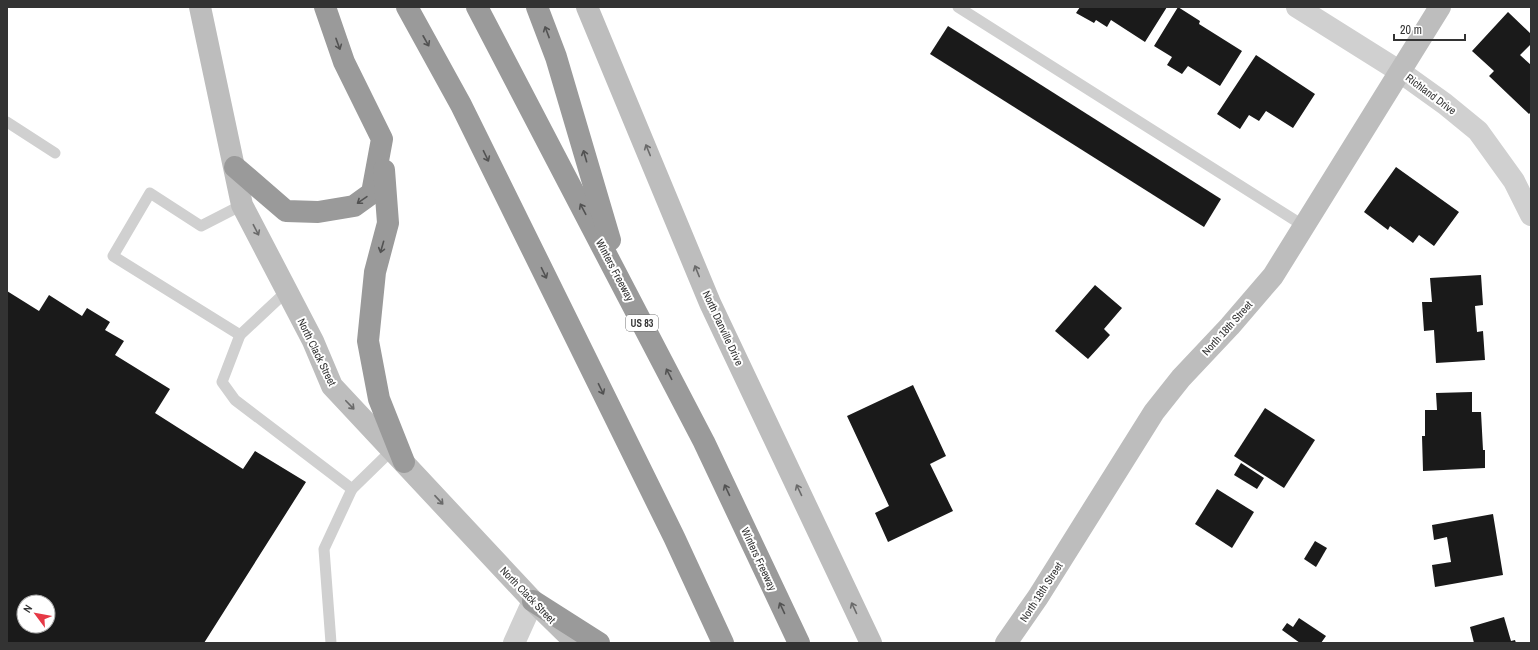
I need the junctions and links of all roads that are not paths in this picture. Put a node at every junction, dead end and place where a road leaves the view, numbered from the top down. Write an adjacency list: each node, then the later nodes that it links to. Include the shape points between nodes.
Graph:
1 (200, 7): 14 (main road, North Clack Street)
2 (325, 7): 12 (highway, one-way to 12, via 344,62)
3 (407, 7): 28 (highway, one-way to 28, via 462,105 674,537)
4 (477, 7): 18 (highway, Winters Freeway / US 83, one-way to 4)
5 (537, 7): 18 (highway, one-way to 5, via 556,57)
6 (587, 7): 30 (main road, North Danville Drive, one-way to 6, via 710,303)
7 (958, 7): 17 (lane)
8 (1297, 7): 10 (street, Richland Drive)
9 (1440, 7): 10 (main road, North 18th Street)
10 (1400, 71): 16 (street, Richland Drive, via 1478,130 1514,181); 17 (main road, North 18th Street)
11 (7, 122): 13 (lane)
12 (382, 139): 14 (highway, one-way to 14, via 372,193 354,206 318,212 286,211); 21 (highway, one-way to 21, via 388,223 375,272 368,342 379,399)
13 (55, 153)
14 (235, 167): 15 (main road, North Clack Street)
15 (242, 204): 19 (main road, North Clack Street, one-way to 19); 20 (lane, via 202,226 150,193 113,256)
16 (1531, 216)
17 (1304, 226): 31 (main road, North 18th Street, via 1273,276 1181,378 1154,412 1038,597)
18 (624, 288): 29 (highway, Winters Freeway / US 83, one-way to 18, via 704,442)
19 (287, 292): 20 (lane); 21 (main road, North Clack Street, one-way to 21, via 332,386)
20 (240, 335): 22 (lane, via 222,382 235,400)
21 (398, 456): 22 (lane); 23 (main road, North Clack Street, one-way to 23)
22 (352, 489): 24 (lane, via 324,549)
23 (533, 601): 25 (street); 26 (main road, North Clack Street); 27 (highway)
24 (331, 643)
25 (514, 643)
26 (576, 643)
27 (599, 643)
28 (723, 643)
29 (799, 643)
30 (871, 643)
31 (1006, 643)

